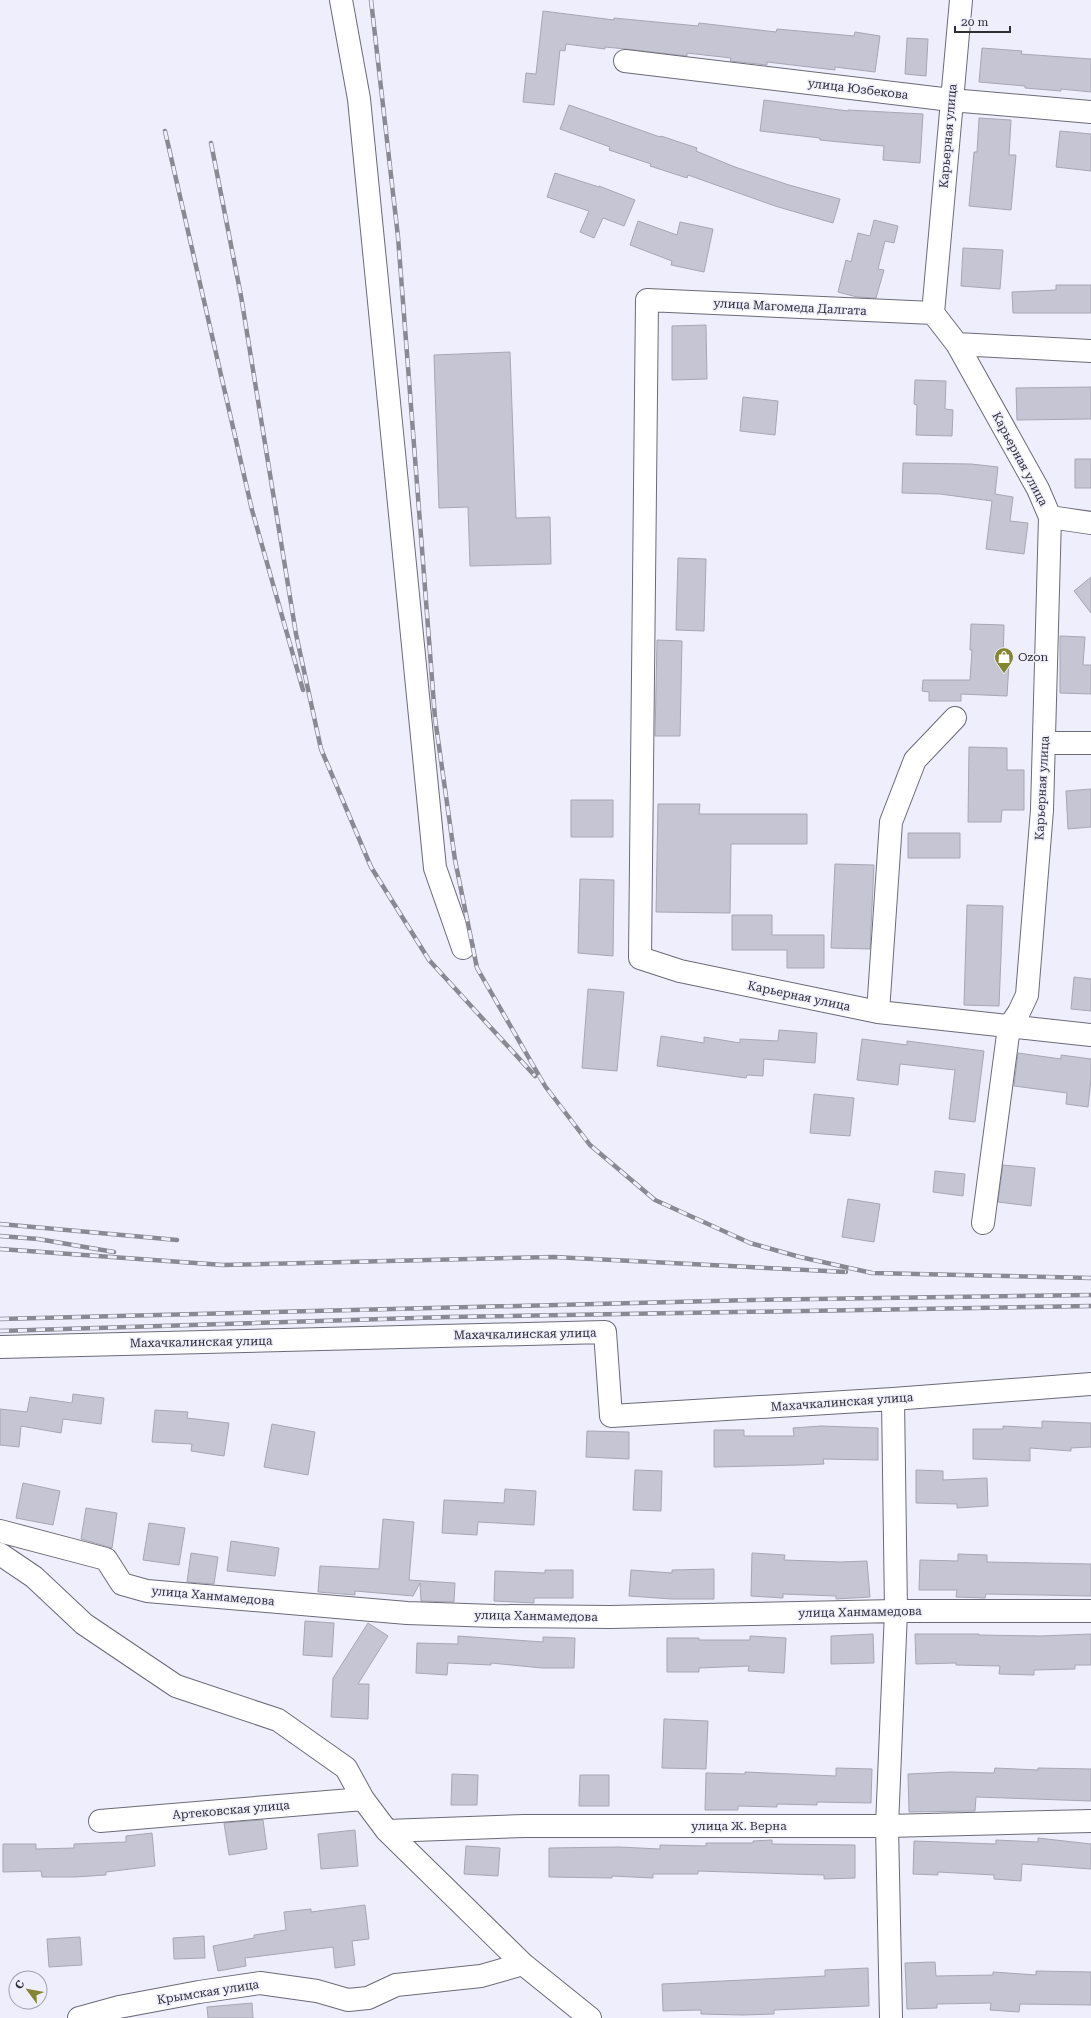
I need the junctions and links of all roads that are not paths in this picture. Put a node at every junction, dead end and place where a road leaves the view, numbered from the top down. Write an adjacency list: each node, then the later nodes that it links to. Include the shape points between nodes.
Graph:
1 (341, 0): 14 (street, via 359,99 435,868)
2 (960, 0): 4 (street, Карьерная улица)
3 (625, 61): 4 (street, улица Юзбекова)
4 (951, 100): 5 (street, улица Юзбекова); 6 (street, Карьерная улица)
5 (1091, 112)
6 (933, 313): 7 (street, Карьерная улица); 15 (street, улица Магомеда Далгата, via 647,300)
7 (957, 344): 8 (street); 9 (street, Карьерная улица, via 1038,489)
8 (1091, 351)
9 (1050, 517): 10 (street); 12 (street, Карьерная улица)
10 (1091, 524)
11 (955, 718): 16 (street, via 915,760 891,822)
12 (1045, 743): 13 (street); 17 (street, Карьерная улица, via 1027,995)
13 (1091, 743)
14 (462, 948)
15 (640, 958): 16 (street, Карьерная улица, via 680,971)
16 (878, 1012): 17 (street, Карьерная улица)
17 (1009, 1027): 18 (street, Карьерная улица); 19 (street, Карьерная улица)
18 (1091, 1035)
19 (983, 1223)
20 (0, 1347): 22 (street, Махачкалинская улица, via 605,1332 611,1416)
21 (1091, 1384): 22 (street, Махачкалинская улица)
22 (893, 1399): 25 (street)
23 (0, 1531): 25 (street, улица Ханмамедова, via 106,1559 122,1584 155,1592 407,1613 496,1616 610,1617)
24 (0, 1554): 27 (street, via 34,1577 84,1624 176,1686 278,1720 346,1768)
25 (896, 1611): 26 (street, улица Ханмамедова); 30 (street)
26 (1091, 1611)
27 (363, 1799): 28 (street, Артековская улица); 31 (street)
28 (100, 1821)
29 (1091, 1821): 30 (street, улица Ж. Верна)
30 (887, 1826): 31 (street, улица Ж. Верна, via 524,1826); 35 (street)
31 (387, 1831): 32 (street)
32 (523, 1964): 33 (street, Крымская улица, via 481,1976 396,1985 368,1998 348,2000 317,1991 260,1983 119,2007); 34 (street)
33 (79, 2018)
34 (590, 2018)
35 (892, 2018)

